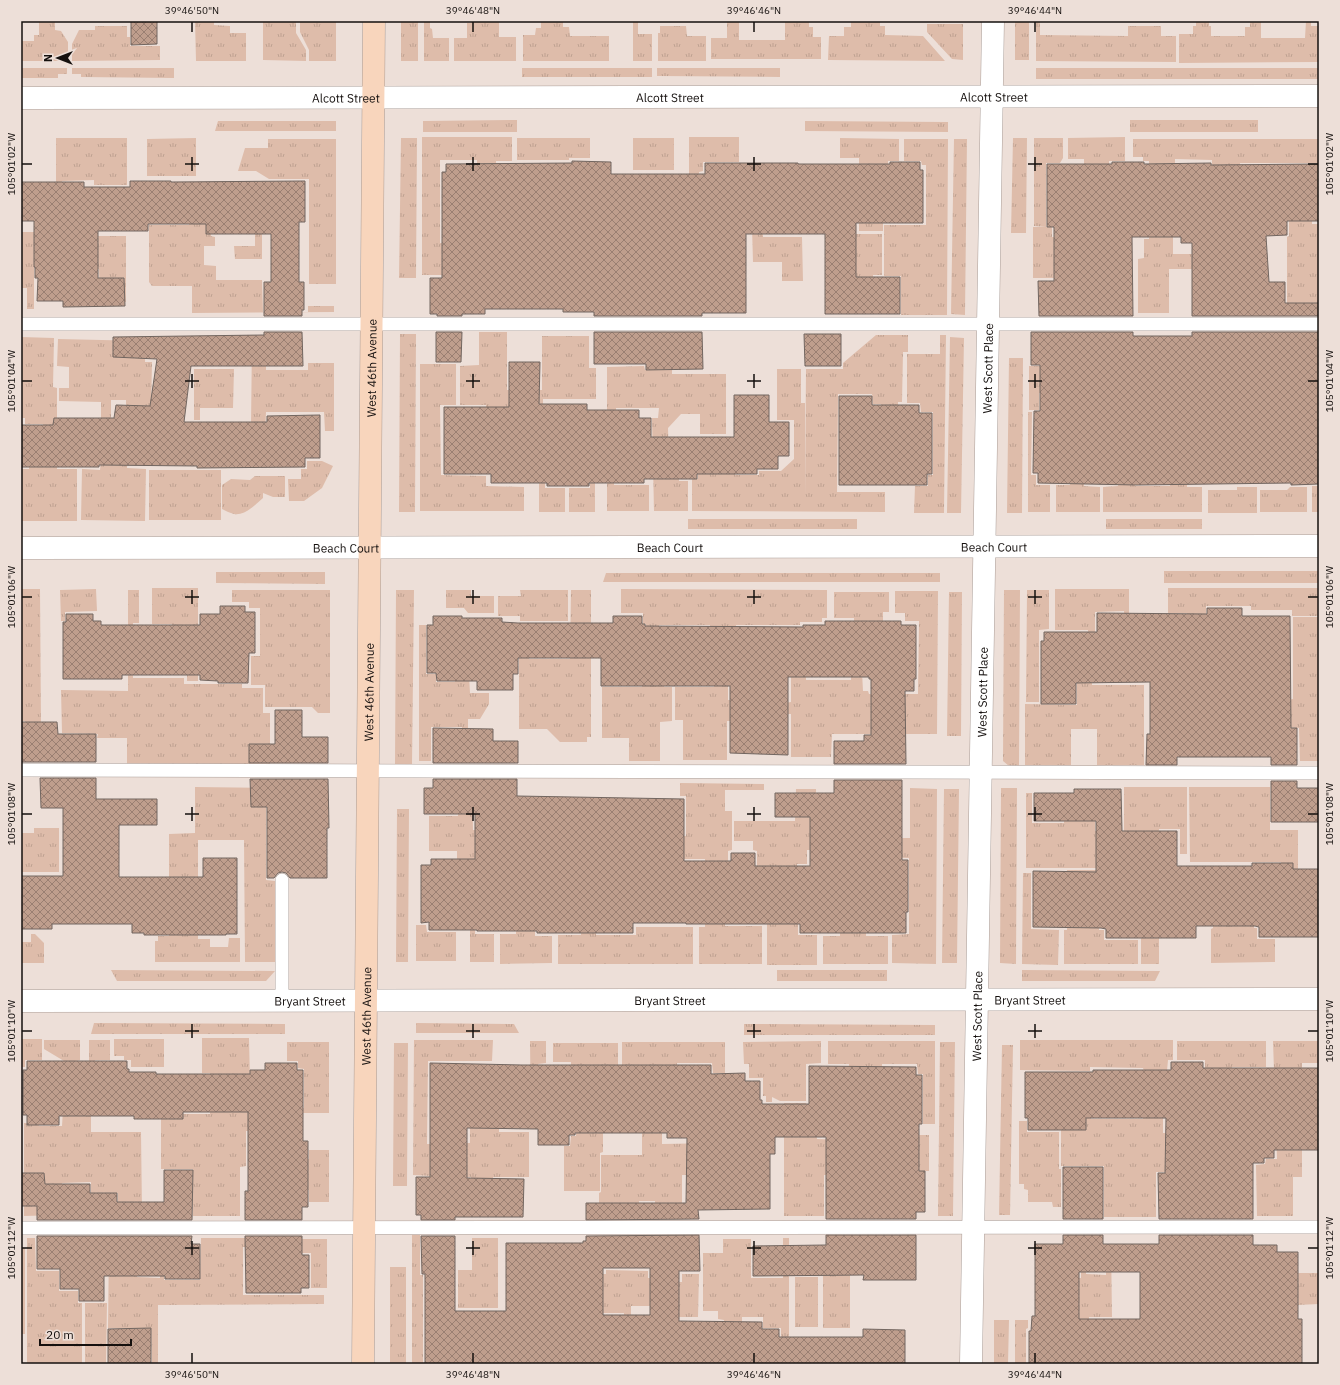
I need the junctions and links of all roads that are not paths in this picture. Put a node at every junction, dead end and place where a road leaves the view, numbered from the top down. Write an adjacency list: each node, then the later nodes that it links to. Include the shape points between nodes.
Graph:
1 (374, 21): 5 (street, West 46th Avenue)
2 (993, 21): 3 (street, West Scott Place)
3 (992, 96): 4 (street, Alcott Street); 5 (street, Alcott Street); 9 (street, West Scott Place)
4 (1319, 96)
5 (374, 97): 6 (street, Alcott Street); 8 (street, West 46th Avenue)
6 (21, 98)
7 (21, 324): 8 (lane)
8 (372, 324): 9 (lane); 12 (street, West 46th Avenue)
9 (988, 324): 10 (lane); 13 (street, West Scott Place)
10 (1319, 324)
11 (1319, 546): 13 (street, Beach Court)
12 (370, 547): 13 (street, Beach Court); 14 (street, Beach Court); 16 (street, West 46th Avenue)
13 (984, 547): 17 (street, West Scott Place)
14 (21, 548)
15 (21, 770): 16 (lane)
16 (368, 771): 17 (lane); 24 (street, West 46th Avenue)
17 (981, 772): 18 (lane); 20 (street, West Scott Place)
18 (1319, 773)
19 (282, 880): 23 (lane)
20 (977, 999): 21 (street, Bryant Street); 24 (street, Bryant Street); 27 (street, West Scott Place)
21 (1319, 999)
22 (21, 1001): 23 (street, Bryant Street)
23 (282, 1001): 24 (street, Bryant Street)
24 (366, 1001): 26 (street, West 46th Avenue)
25 (1319, 1226): 27 (lane)
26 (364, 1227): 27 (lane); 28 (lane); 29 (street, West 46th Avenue)
27 (973, 1227): 30 (street, West Scott Place)
28 (21, 1228)
29 (363, 1364)
30 (971, 1364)

